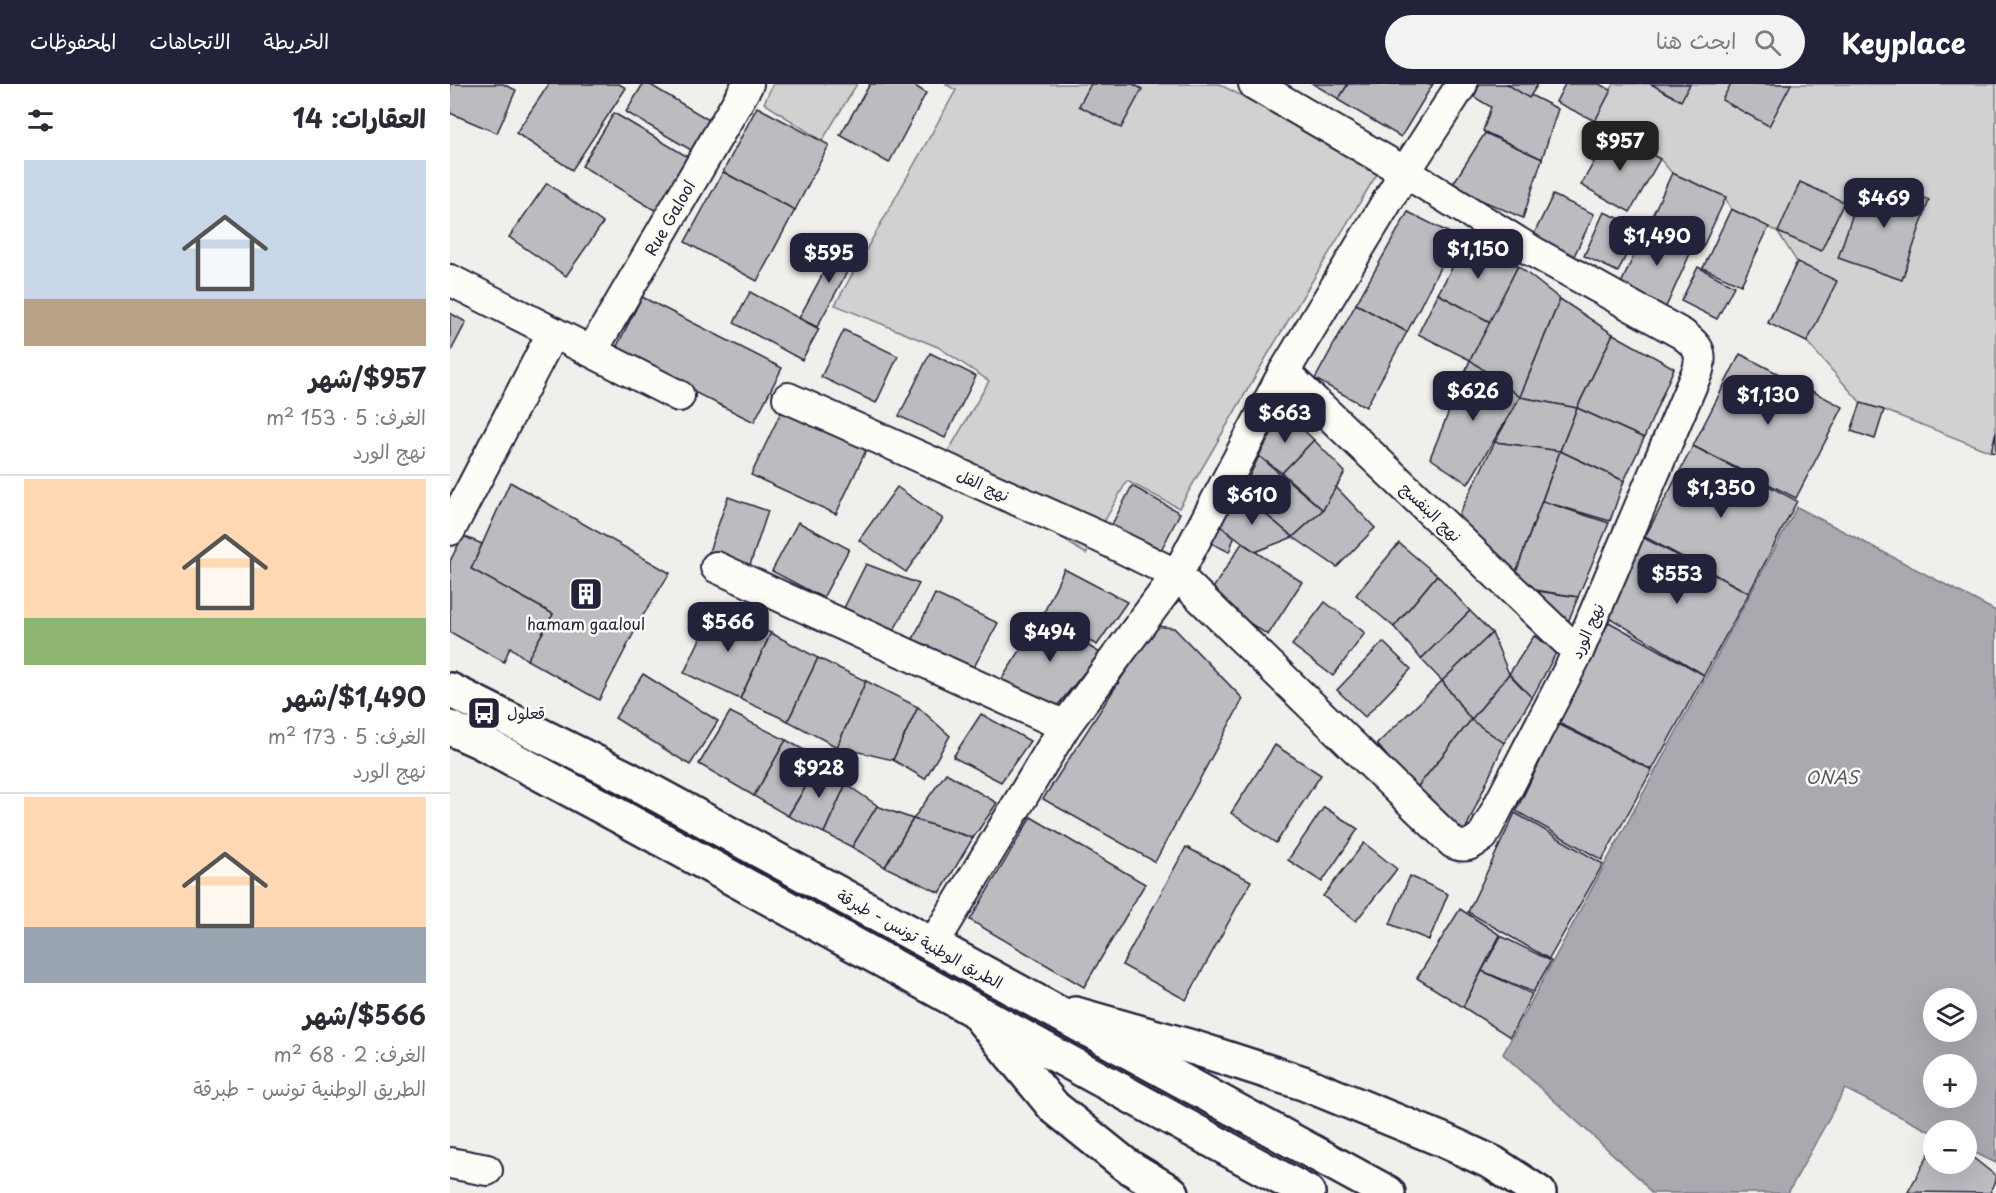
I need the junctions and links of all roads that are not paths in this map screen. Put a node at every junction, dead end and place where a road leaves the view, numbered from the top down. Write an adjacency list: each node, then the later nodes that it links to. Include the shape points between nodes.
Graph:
1 (748, 84): 7 (street, Rue Galool)
2 (1254, 84): 4 (street)
3 (1462, 84): 4 (street)
4 (1405, 172): 8 (street); 14 (street, نهج الورد, via 1532,251 1682,334 1701,351 1698,370)
5 (450, 280): 6 (street)
6 (554, 332): 7 (street); 11 (street)
7 (592, 351): 9 (street)
8 (1284, 372): 13 (street); 14 (street, نهج البنفسج)
9 (679, 396)
10 (788, 398): 13 (street, نهج الفل, via 1100,537)
11 (450, 530)
12 (716, 567): 16 (street)
13 (1176, 575): 14 (street, نهج الورد, via 1462,847 1483,836); 16 (street)
14 (1578, 652)
15 (450, 690): 18 (main road, الطريق الوطنية تونس - طبرقة, via 625,777)
16 (1065, 726): 18 (street)
17 (450, 728): 20 (main road, via 599,804)
18 (932, 946): 19 (main road, الطريق الوطنية تونس - طبرقة)
19 (1028, 998): 25 (main road, الطريق الوطنية تونس - طبرقة); 26 (main road, via 1303,1083 1493,1163)
20 (975, 1011): 23 (main road, via 1054,1107 1126,1165); 24 (main road)
21 (450, 1163): 22 (street)
22 (487, 1170)
23 (1172, 1193)
24 (1308, 1193)
25 (1388, 1193)
26 (1539, 1193)

